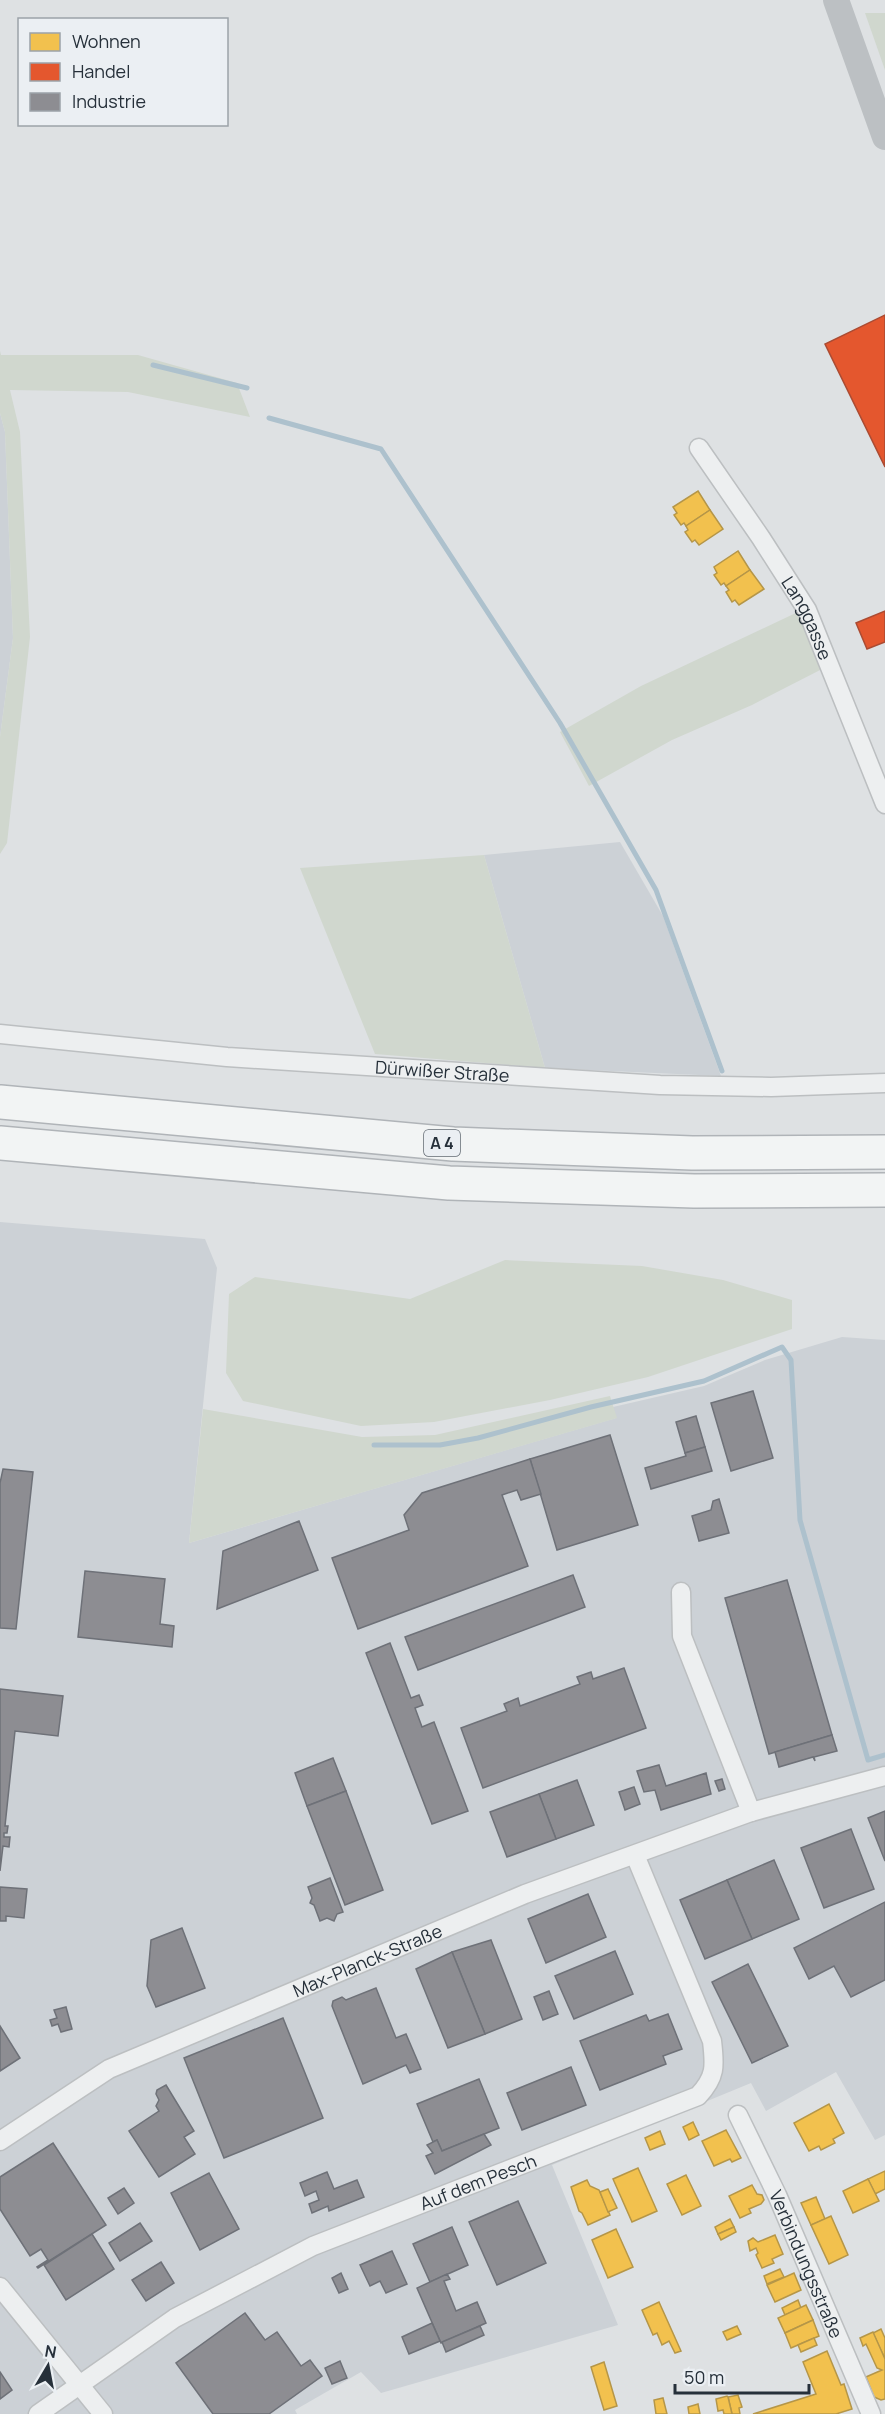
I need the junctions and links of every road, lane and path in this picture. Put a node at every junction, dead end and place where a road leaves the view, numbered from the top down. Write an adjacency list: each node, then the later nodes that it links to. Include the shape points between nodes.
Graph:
1 (836, 0): 2 (main road)
2 (885, 137)
3 (699, 448): 4 (street, Langgasse, via 807,610)
4 (885, 804)
5 (0, 1034): 6 (street, Dürwißer Straße, via 227,1057 660,1085)
6 (885, 1083)
7 (0, 1102): 9 (highway, A 4, via 453,1144 692,1153)
8 (0, 1143): 10 (highway, A 4, via 449,1183 694,1191)
9 (885, 1152)
10 (885, 1190)
11 (681, 1592): 13 (street, via 682,1636)
12 (885, 1776): 13 (street, Max-Planck-Straße)
13 (751, 1812): 14 (street, Max-Planck-Straße)
14 (634, 1855): 16 (street, Max-Planck-Straße, via 525,1894 109,2069); 18 (street, Auf dem Pesch, via 712,2041 715,2064 710,2084 698,2096 313,2246 175,2318)
15 (738, 2115): 21 (street, Verbindungsstraße, via 777,2195)
16 (0, 2141)
17 (0, 2287): 18 (street)
18 (79, 2385): 19 (street, Auf dem Pesch); 20 (street)
19 (38, 2414)
20 (103, 2414)
21 (871, 2414)

